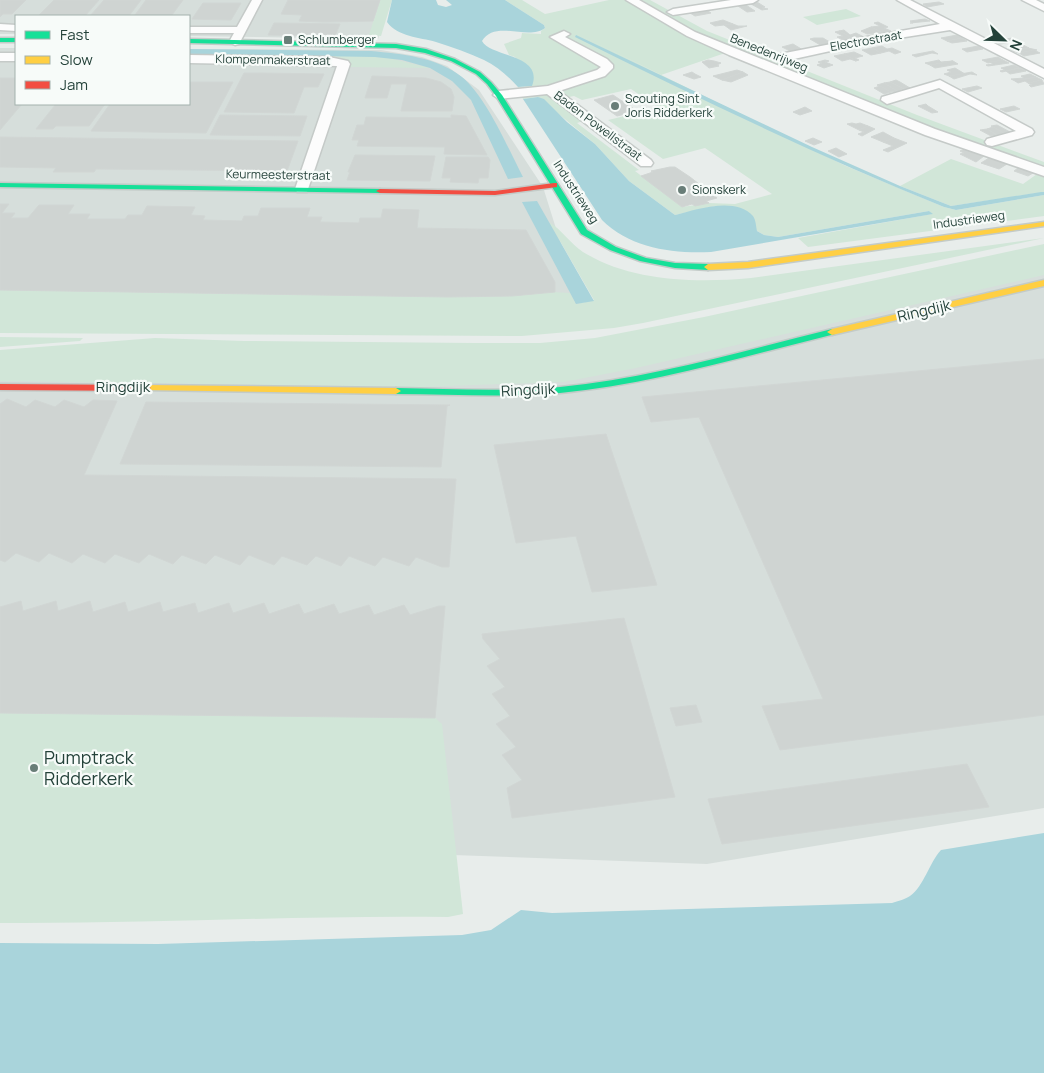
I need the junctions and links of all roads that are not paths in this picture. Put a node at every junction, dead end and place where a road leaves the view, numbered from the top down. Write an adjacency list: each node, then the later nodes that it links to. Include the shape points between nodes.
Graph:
1 (257, 0): 13 (street)
2 (631, 0): 32 (street, via 691,34 930,132)
3 (654, 0): 8 (street, Benedenrijweg)
4 (753, 0): 8 (street)
5 (902, 0): 9 (street)
6 (1027, 0): 7 (street)
7 (1044, 8)
8 (673, 12): 21 (street, Benedenrijweg)
9 (951, 26): 21 (street, Electrostraat); 23 (street)
10 (0, 28): 11 (street)
11 (15, 28)
12 (190, 30): 13 (street)
13 (240, 30): 18 (street)
14 (564, 34): 25 (street, Baden Powellstraat, via 556,37 605,63 607,68)
15 (0, 40): 16 (street)
16 (15, 40)
17 (190, 41): 18 (street, Industrieweg)
18 (235, 42): 26 (street, Industrieweg, via 372,44 419,50 468,66 488,80)
19 (0, 57): 20 (street)
20 (15, 57)
21 (780, 58): 24 (street, Benedenrijweg)
22 (190, 59): 35 (street, Klompenmakerstraat, via 329,60 344,64)
23 (1044, 74)
24 (834, 79)
25 (550, 90): 26 (street, Baden Powellstraat); 31 (street, Baden Powellstraat)
26 (500, 95): 34 (street, Industrieweg)
27 (903, 107): 29 (street, via 883,99 946,83 1027,132)
28 (966, 131): 29 (street)
29 (992, 142): 30 (street)
30 (1044, 159)
31 (646, 163)
32 (1044, 172)
33 (0, 185): 35 (street, Keurmeesterstraat)
34 (554, 185): 35 (street, Keurmeesterstraat, via 495,193); 36 (street, Industrieweg, via 584,232 600,245 621,255 668,267 705,269 748,265)
35 (302, 189)
36 (1044, 224)
37 (1044, 283): 38 (street, Ringdijk, via 581,387 482,392)
38 (0, 386)

